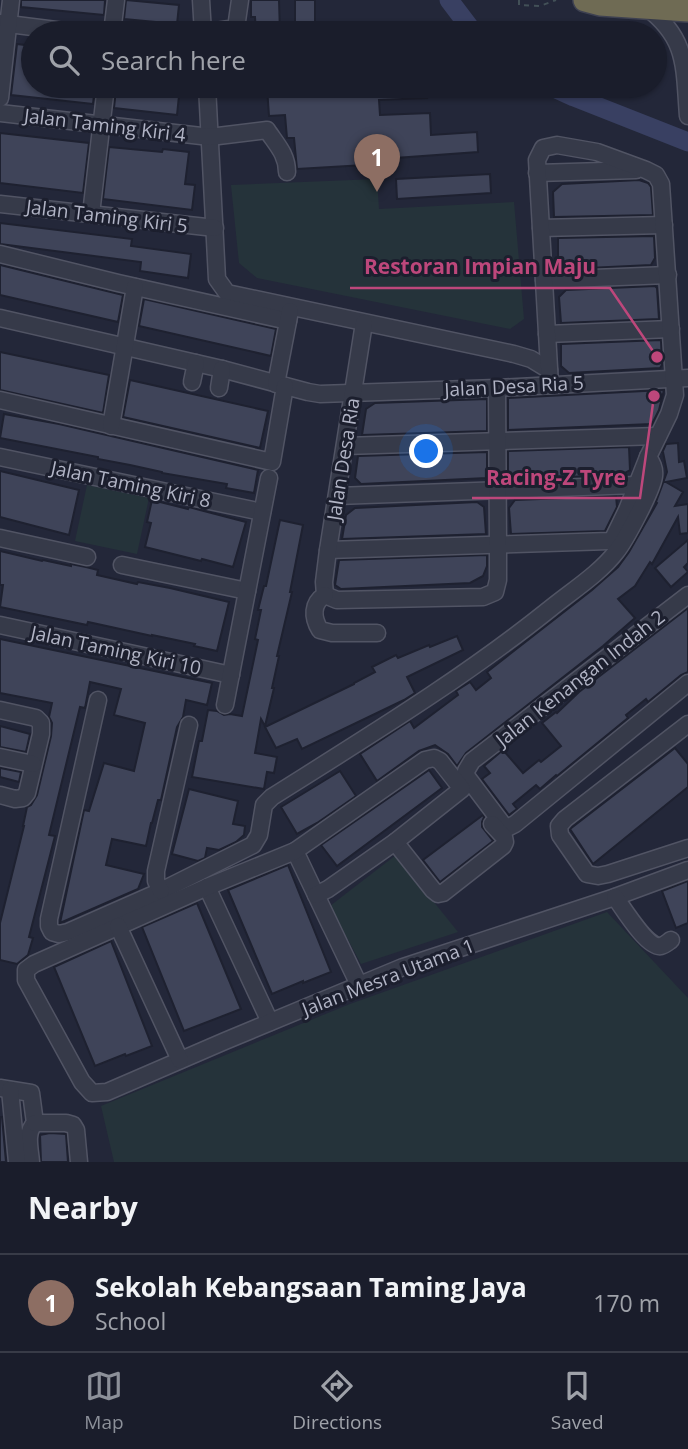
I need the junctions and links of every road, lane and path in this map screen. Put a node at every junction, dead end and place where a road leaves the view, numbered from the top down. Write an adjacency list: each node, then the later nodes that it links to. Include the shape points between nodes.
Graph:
1 (11, 0): 14 (street)
2 (116, 0): 10 (street)
3 (201, 0): 11 (street)
4 (240, 0): 12 (street)
5 (519, 0): 6 (path, via 519,5 540,6)
6 (556, 0)
7 (585, 0): 8 (highway)
8 (646, 7): 9 (highway); 13 (street)
9 (688, 10)
10 (113, 21)
11 (202, 21)
12 (237, 21)
13 (664, 21)
14 (4, 24): 16 (street)
15 (667, 24): 20 (street, via 683,52)
16 (0, 98)
17 (104, 98): 21 (street)
18 (208, 98): 22 (street)
19 (0, 113): 21 (street, Jalan Taming Kiri 4)
20 (688, 116)
21 (101, 125): 22 (street, Jalan Taming Kiri 4); 27 (street)
22 (210, 137): 24 (street, Jalan Taming Kiri 4, via 267,130 280,146); 29 (street)
23 (646, 170): 25 (street); 25 (street, via 597,152 557,145 543,148); 28 (street, via 661,184)
24 (287, 172)
25 (537, 173): 30 (street)
26 (0, 204): 27 (street, Jalan Taming Kiri 5)
27 (91, 214): 29 (street, Jalan Taming Kiri 5)
28 (664, 225): 30 (street); 32 (street)
29 (215, 228): 35 (street, via 217,279 227,293)
30 (541, 228): 33 (street)
31 (0, 254): 34 (street)
32 (668, 275): 33 (street); 38 (street)
33 (544, 280): 39 (street)
34 (135, 287): 35 (street); 40 (street)
35 (290, 314): 37 (street); 47 (street)
36 (0, 318): 40 (street, Jalan Desa Ria 5)
37 (364, 323): 41 (street); 50 (street, Jalan Desa Ria)
38 (671, 329): 39 (street); 45 (street)
39 (547, 338): 41 (street, via 530,351); 44 (street)
40 (124, 346): 42 (street, Jalan Desa Ria 5); 52 (street)
41 (514, 354): 44 (street, via 531,359)
42 (197, 363): 43 (street, Jalan Desa Ria 5); 46 (street)
43 (222, 369): 47 (street, Jalan Desa Ria 5); 48 (street)
44 (549, 378): 45 (street, Jalan Desa Ria 5); 49 (street, Jalan Desa Ria 5)
45 (681, 378): 53 (street)
46 (192, 382)
47 (281, 385): 50 (street, Jalan Desa Ria 5, via 320,394); 58 (street)
48 (219, 388)
49 (497, 388): 50 (street, Jalan Desa Ria 5); 54 (street)
50 (354, 393): 55 (street, Jalan Desa Ria)
51 (0, 400): 52 (street)
52 (111, 426): 58 (street)
53 (658, 436): 54 (street); 57 (street)
54 (498, 441): 55 (street); 60 (street)
55 (345, 446): 61 (street, Jalan Desa Ria)
56 (0, 457): 62 (street, Jalan Taming Kiri 8)
57 (648, 457): 59 (street); 89 (street, via 654,477 650,491 616,552 595,573 523,631 272,797 264,805 253,845)
58 (270, 470): 62 (street)
59 (631, 485): 60 (street); 64 (street, via 627,510 609,541)
60 (499, 490): 61 (street); 64 (street)
61 (337, 496): 65 (street, Jalan Desa Ria)
62 (262, 512): 68 (street)
63 (0, 538): 66 (street)
64 (498, 545): 65 (street); 69 (street, via 495,593 483,597 337,600)
65 (328, 550): 69 (street, Jalan Desa Ria)
66 (87, 557)
67 (122, 565): 68 (street)
68 (247, 591): 73 (street)
69 (325, 595): 72 (street, Jalan Desa Ria, via 316,604 315,622 320,630)
70 (688, 596): 74 (street, Jalan Kenangan Indah 2, via 472,761 467,777 507,828)
71 (0, 625): 73 (street, Jalan Taming Kiri 10)
72 (377, 633)
73 (231, 675): 76 (street)
74 (688, 683)
75 (98, 700): 89 (street, via 49,919 51,932 68,932)
76 (225, 705)
77 (0, 710): 81 (street, via 41,723)
78 (688, 724): 85 (street, via 559,826 560,835 587,874 598,876)
79 (189, 725): 89 (street, via 156,871)
80 (0, 757): 81 (street)
81 (33, 764): 83 (street, via 27,793 23,798)
82 (462, 789): 84 (street); 84 (street, via 504,836 503,846 438,894); 86 (street, via 440,761 425,760)
83 (8, 797)
84 (395, 842): 90 (street)
85 (688, 848)
86 (295, 851): 88 (street); 90 (street)
87 (688, 870): 91 (street, Jalan Mesra Utama 1)
88 (207, 887): 92 (street); 95 (street)
89 (161, 891)
90 (316, 895): 94 (street)
91 (615, 897): 93 (street, via 654,945); 94 (street, Jalan Mesra Utama 1)
92 (118, 926): 96 (street); 96 (street, Jalan Mesra Utama 1, via 34,964 26,970 26,979 82,1083 92,1093 107,1092)
93 (671, 940)
94 (359, 985): 95 (street, Jalan Mesra Utama 1)
95 (270, 1022): 96 (street, Jalan Mesra Utama 1)
96 (180, 1060)
97 (5, 1089): 98 (street, via 32,1093); 99 (street)
98 (35, 1123): 100 (street, via 29,1132); 101 (street, via 73,1125)
99 (17, 1162)
100 (31, 1162)
101 (79, 1162)

